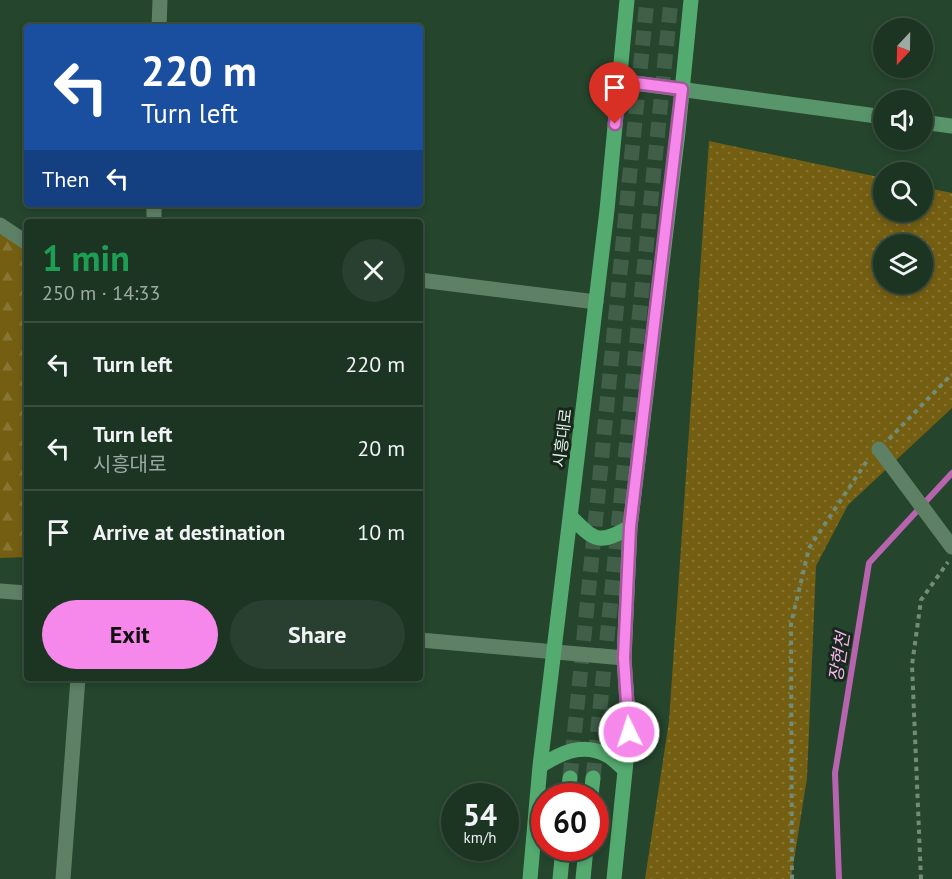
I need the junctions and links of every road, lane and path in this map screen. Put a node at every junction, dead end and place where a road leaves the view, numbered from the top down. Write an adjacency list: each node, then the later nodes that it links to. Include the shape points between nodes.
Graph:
1 (160, 0): 4 (street)
2 (627, 0): 5 (main road, 시흥대로)
3 (691, 0): 6 (main road)
4 (159, 24)
5 (620, 81): 6 (street); 13 (main road, 시흥대로)
6 (682, 89): 7 (street); 17 (main road)
7 (873, 115)
8 (933, 123): 9 (street)
9 (952, 126)
10 (0, 225): 11 (street)
11 (24, 241)
12 (423, 280): 13 (street)
13 (596, 302): 16 (main road, 시흥대로)
14 (952, 374): 15 (path)
15 (879, 449): 18 (street); 39 (path, via 866,462 809,548 791,624)
16 (571, 517): 17 (main road, via 589,535 600,539); 23 (main road, 시흥대로)
17 (630, 527): 24 (main road)
18 (952, 547)
19 (952, 557): 40 (path, via 921,600 912,665)
20 (0, 591): 21 (street)
21 (24, 593)
22 (423, 640): 23 (street)
23 (554, 651): 24 (street); 26 (main road, 시흥대로)
24 (624, 658): 27 (main road, via 629,732)
25 (78, 681): 34 (street)
26 (540, 766): 27 (main road, via 563,752 586,749 607,755); 35 (main road, 시흥대로)
27 (625, 770): 38 (main road)
28 (570, 777): 30 (main road)
29 (593, 778): 31 (main road)
30 (569, 783)
31 (592, 783)
32 (562, 861): 36 (main road)
33 (585, 861): 37 (main road)
34 (63, 879)
35 (530, 879)
36 (560, 879)
37 (583, 879)
38 (614, 879)
39 (792, 879)
40 (921, 879)

